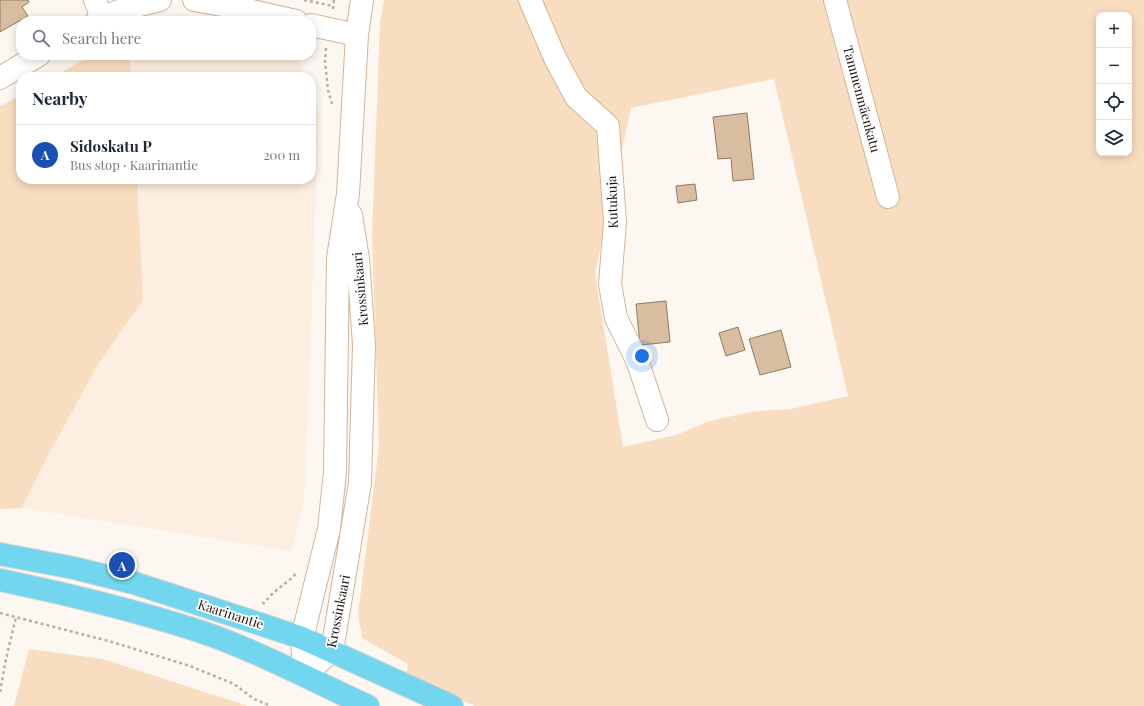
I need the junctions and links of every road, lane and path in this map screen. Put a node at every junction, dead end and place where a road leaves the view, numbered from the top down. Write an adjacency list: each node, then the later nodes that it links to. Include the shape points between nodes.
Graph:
1 (160, 0): 8 (street)
2 (194, 0): 9 (street)
3 (304, 0): 7 (path)
4 (362, 0): 11 (street, Krossinkaari)
5 (530, 0): 16 (street, Kutukuja, via 555,58 576,97 608,126 615,222 610,284 616,318 637,360)
6 (835, 0): 15 (street, Tammenmäenkatu)
7 (333, 6)
8 (98, 13)
9 (274, 16)
10 (316, 26): 11 (street)
11 (357, 35): 14 (street, Krossinkaari)
12 (31, 60): 13 (street)
13 (0, 78)
14 (348, 194): 21 (street, Krossinkaari, via 338,258 335,472 329,529); 22 (street, Krossinkaari, via 358,259 364,345 360,475)
15 (888, 197)
16 (657, 420)
17 (0, 554): 21 (main road, Kaarinantie, via 134,583)
18 (0, 580): 23 (main road, Kaarinantie, via 69,595 200,631)
19 (0, 614): 20 (path)
20 (16, 617): 24 (path); 25 (path, via 190,666 234,684 254,699)
21 (302, 638): 22 (main road, Kaarinantie); 23 (street, Krossinkaari)
22 (332, 652): 23 (street, Krossinkaari); 27 (main road, Kaarinantie)
23 (304, 675): 26 (main road, Kaarinantie)
24 (0, 692)
25 (271, 706)
26 (368, 706)
27 (452, 706)

